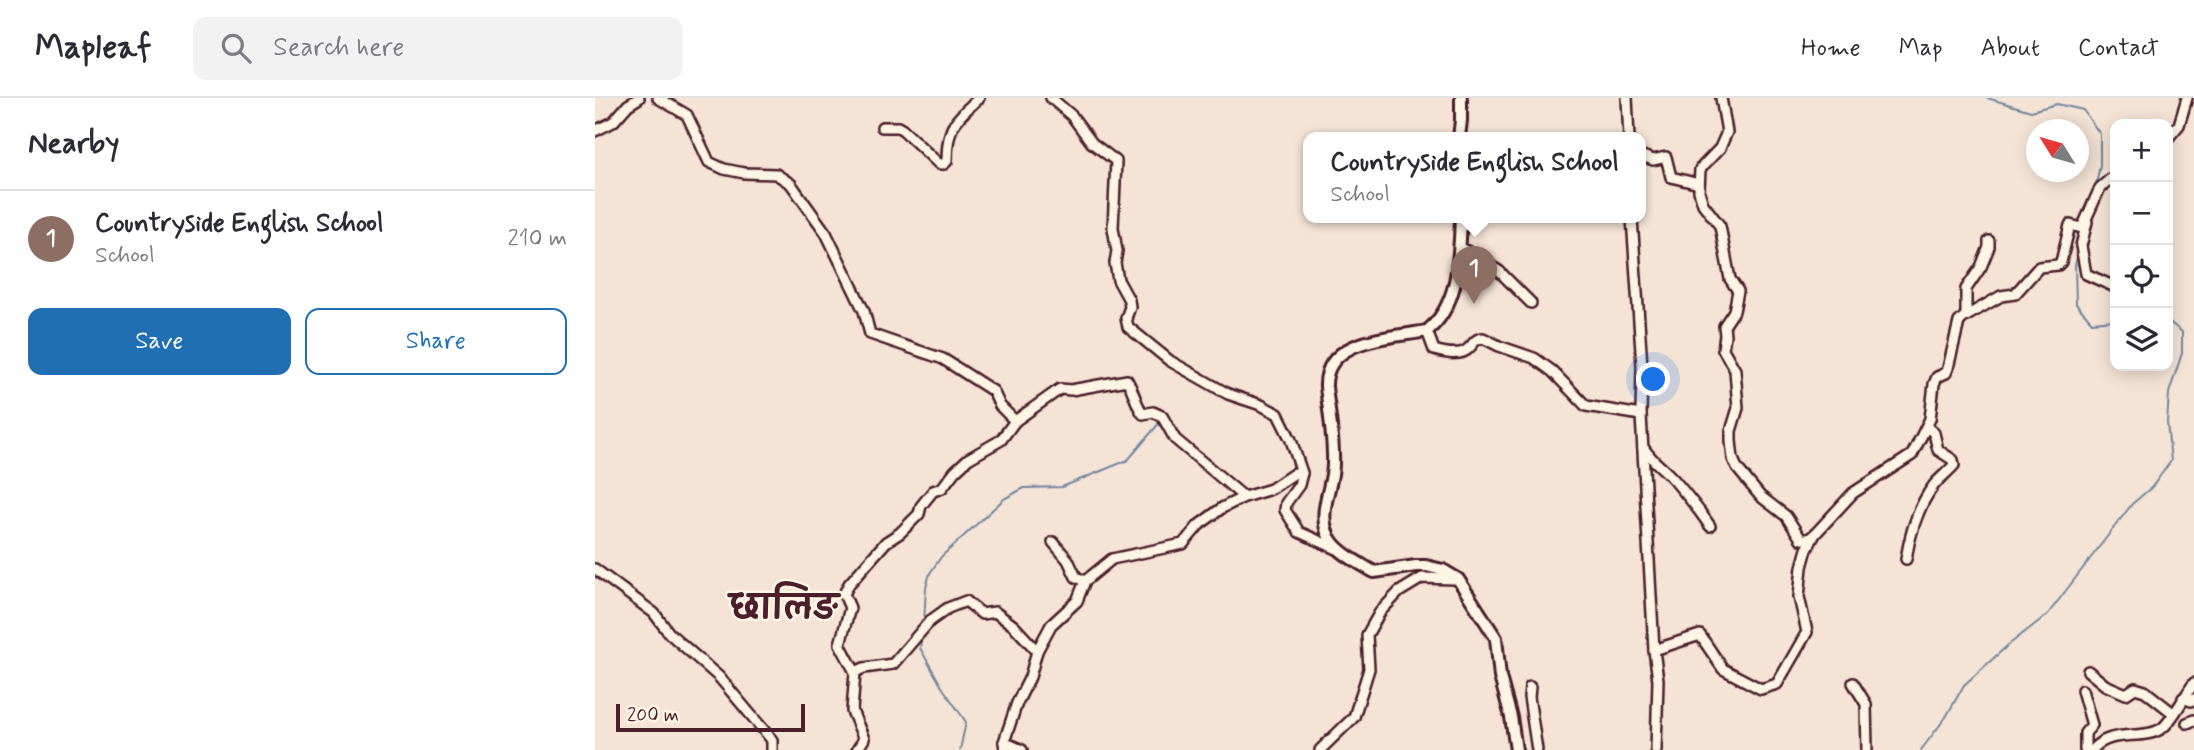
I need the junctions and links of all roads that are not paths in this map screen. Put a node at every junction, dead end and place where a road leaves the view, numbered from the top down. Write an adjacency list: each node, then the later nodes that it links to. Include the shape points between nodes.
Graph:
1 (639, 98): 10 (street, via 613,122)
2 (658, 98): 27 (street, via 687,116 709,162 734,171 776,174 791,184 826,233 864,311 870,334 943,359 993,391)
3 (979, 98): 9 (street, via 951,129 944,164 904,130)
4 (1051, 98): 30 (street, via 1116,162 1115,263 1129,300 1128,327 1170,361 1228,394 1278,414)
5 (1461, 98): 11 (main road)
6 (1627, 98): 12 (street)
7 (1721, 98): 16 (street, via 1727,132 1720,148 1700,169)
8 (2187, 98): 13 (street)
9 (882, 127)
10 (595, 131)
11 (1460, 132)
12 (1629, 132)
13 (2173, 132)
14 (1646, 157): 16 (street, via 1666,157 1671,177)
15 (2110, 179): 17 (street)
16 (1699, 184): 33 (street, via 1703,204 1720,226 1730,279 1738,291 1734,311 1724,326 1723,349 1735,370 1738,408 1731,431 1733,459 1752,488 1786,516 1801,540)
17 (2093, 204): 22 (street, via 2081,246 2086,274); 24 (street, via 2082,228 2070,225 2058,265 2039,267 2015,294 2001,296)
18 (1461, 223): 21 (main road)
19 (1632, 223): 26 (street)
20 (1989, 241): 24 (street, via 1981,267 1966,289)
21 (1460, 247): 23 (street, via 1499,271); 25 (main road, via 1445,312)
22 (2110, 284)
23 (1531, 303)
24 (1966, 316): 28 (street, via 1959,322 1948,368 1934,384)
25 (1427, 331): 26 (street, via 1434,350 1462,353 1483,338 1534,358 1586,406); 35 (main road, via 1350,347 1337,355 1325,375 1333,464 1324,528)
26 (1641, 415): 29 (street)
27 (1015, 421): 31 (street, via 1061,389 1127,380 1143,414 1162,416 1175,439); 43 (street, via 1001,440 968,459 942,488 933,491 919,514 886,542 849,584 844,594 850,608 840,644)
28 (1927, 427): 33 (street, via 1912,455 1853,493); 36 (street, via 1934,433 1938,450 1954,465 1934,486 1920,511)
29 (1642, 446): 32 (street); 40 (street)
30 (1302, 473): 31 (street); 35 (street, via 1285,510 1299,532)
31 (1244, 497): 39 (street, via 1199,525 1183,544 1112,559)
32 (1710, 526)
33 (1815, 534): 40 (street, via 1802,567 1799,597 1807,632 1777,684 1761,688 1723,669 1700,635)
34 (1053, 542): 39 (street, via 1076,577)
35 (1340, 550): 38 (main road, via 1374,572 1416,566 1443,570)
36 (1906, 559)
37 (595, 569): 52 (street, via 654,613 669,633 719,677 772,740)
38 (1458, 579): 55 (street, via 1422,578 1399,592 1380,612 1367,635 1370,670 1353,717); 56 (main road, via 1496,638)
39 (1085, 581): 41 (street, via 1077,601 1051,625)
40 (1654, 650): 58 (street)
41 (1037, 651): 43 (street, via 995,612 982,614 966,601 930,621 893,664); 51 (street)
42 (2088, 671): 50 (street, via 2126,694 2135,688 2144,691)
43 (855, 672): 53 (street, via 852,711 864,739)
44 (1853, 683): 59 (street, via 1866,704)
45 (2194, 683): 48 (street)
46 (1530, 687): 57 (street)
47 (2082, 690): 60 (street, via 2092,725 2085,733)
48 (2183, 698): 49 (street); 50 (street)
49 (2194, 699)
50 (2173, 713): 61 (street, via 2157,732 2118,736)
51 (1005, 746): 54 (street)
52 (772, 750)
53 (857, 750)
54 (1022, 750)
55 (1320, 750)
56 (1516, 750)
57 (1537, 750)
58 (1656, 750)
59 (1867, 750)
60 (2085, 750)
61 (2092, 750)

